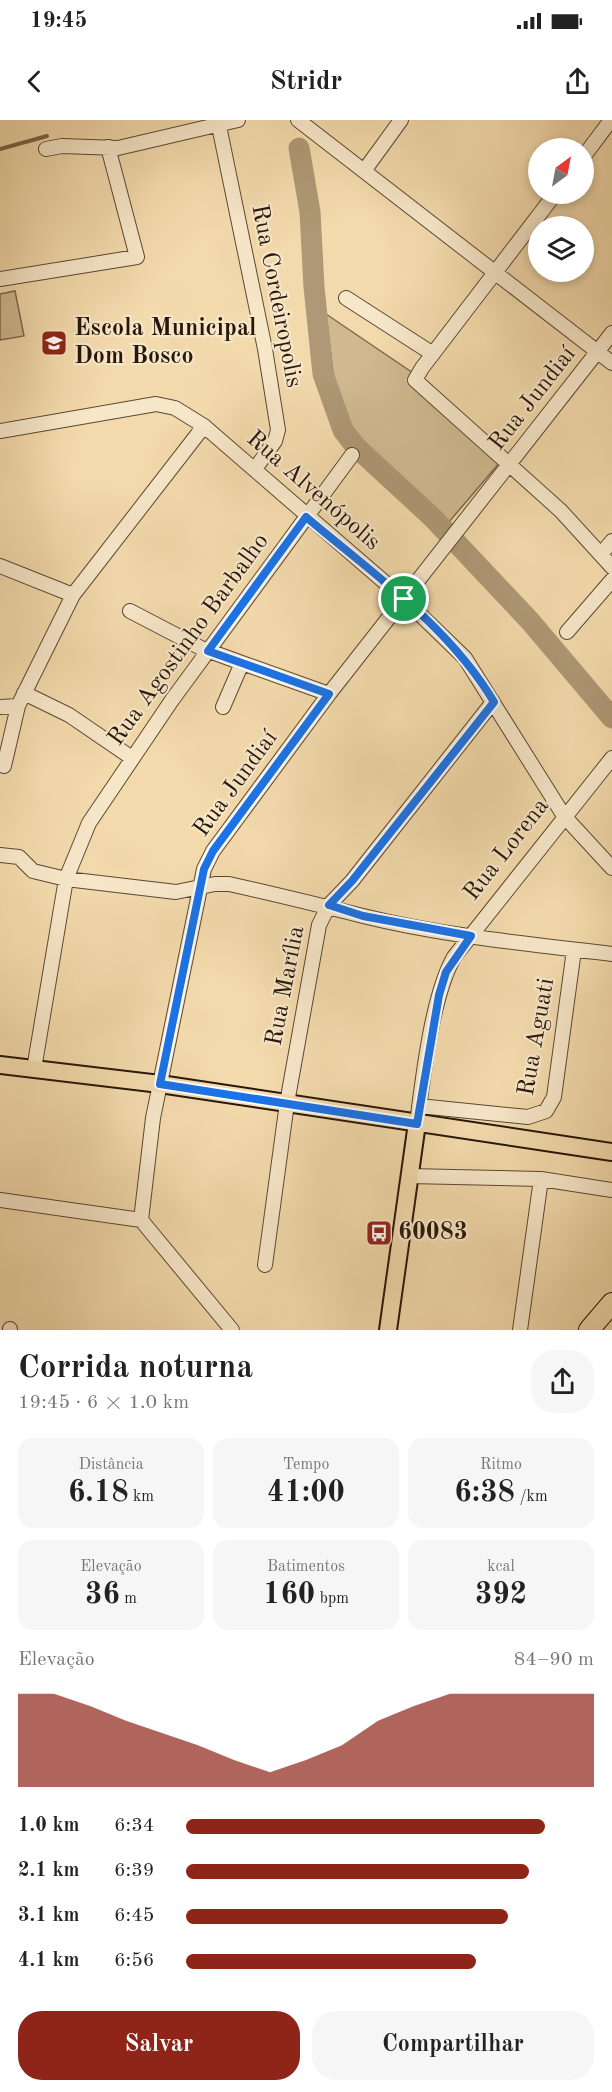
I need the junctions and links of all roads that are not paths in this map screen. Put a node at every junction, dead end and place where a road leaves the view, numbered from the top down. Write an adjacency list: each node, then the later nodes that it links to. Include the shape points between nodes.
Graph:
1 (238, 120): 5 (street)
2 (298, 120): 9 (street)
3 (400, 120): 9 (street)
4 (606, 125): 6 (street)
5 (219, 126): 7 (street); 22 (street, Rua Cordeiropolis, via 278,430 275,441)
6 (594, 142)
7 (108, 147): 8 (street); 12 (street, via 136,257)
8 (46, 149)
9 (364, 171): 11 (street)
10 (547, 204): 11 (street)
11 (493, 273): 15 (street); 16 (street)
12 (0, 279)
13 (346, 298): 16 (street)
14 (612, 333): 15 (street, Rua Jundiaí)
15 (597, 352): 17 (street); 21 (street, Rua Jundiaí)
16 (433, 354): 21 (street, via 416,377 417,383)
17 (612, 363)
18 (204, 426): 19 (street, Rua Alvenópolis, via 175,408 156,404); 22 (street, Rua Alvenópolis); 29 (street)
19 (0, 431)
20 (352, 455): 23 (street, Rua Agostinho Barbalho)
21 (510, 465): 25 (street); 30 (street, Rua Jundiaí)
22 (255, 469): 23 (street, Rua Alvenópolis)
23 (306, 517): 30 (street, Rua Alvenópolis); 33 (street, Rua Agostinho Barbalho)
24 (612, 541): 25 (street)
25 (602, 553): 27 (street)
26 (0, 566): 29 (street)
27 (612, 567)
28 (612, 580): 32 (street)
29 (73, 595): 36 (street)
30 (404, 599): 35 (street, Rua Jundiaí); 37 (street, Rua Alvenópolis, via 465,658)
31 (130, 611): 33 (street)
32 (567, 632)
33 (208, 651): 34 (street); 40 (street, Rua Agostinho Barbalho)
34 (243, 663): 35 (street); 39 (street)
35 (329, 694): 47 (street, Rua Jundiaí, via 213,851)
36 (21, 700): 38 (street); 40 (street, via 69,715); 42 (street)
37 (494, 702): 43 (street, Rua Alvenópolis); 48 (street, Rua Marília)
38 (0, 707)
39 (223, 707)
40 (132, 758): 46 (street, Rua Agostinho Barbalho, via 89,823)
41 (612, 758): 43 (street, Rua Lorena)
42 (4, 766)
43 (564, 816): 45 (street, Rua Alvenópolis); 49 (street, Rua Lorena)
44 (0, 855): 46 (street, via 19,857 33,871)
45 (612, 868)
46 (66, 879): 47 (street, via 176,892); 53 (street, Rua Agostinho Barbalho)
47 (198, 889): 48 (street, via 229,884); 54 (street, Rua Jundiaí)
48 (329, 905): 49 (street, via 363,916); 55 (street, Rua Marília, via 319,925)
49 (471, 936): 50 (street); 56 (street, Rua Lorena, via 446,972)
50 (574, 950): 51 (street); 56 (street, Rua Aguati, via 554,1097 546,1112 528,1117)
51 (612, 954)
52 (0, 1065): 53 (main road)
53 (34, 1069): 54 (main road)
54 (160, 1084): 55 (main road); 63 (street, Rua Jundiaí)
55 (287, 1103): 57 (main road); 64 (street, Rua Marília)
56 (419, 1106): 57 (street, Rua Lorena)
57 (417, 1124): 58 (main road); 59 (main road, Rua Lorena)
58 (612, 1152)
59 (409, 1176): 60 (street); 67 (main road, Rua Lorena)
60 (542, 1179): 61 (street); 68 (street)
61 (612, 1190)
62 (0, 1200): 63 (street)
63 (141, 1220): 66 (street)
64 (265, 1265)
65 (612, 1303): 69 (highway)
66 (232, 1330)
67 (388, 1330)
68 (520, 1330)
69 (589, 1330)

